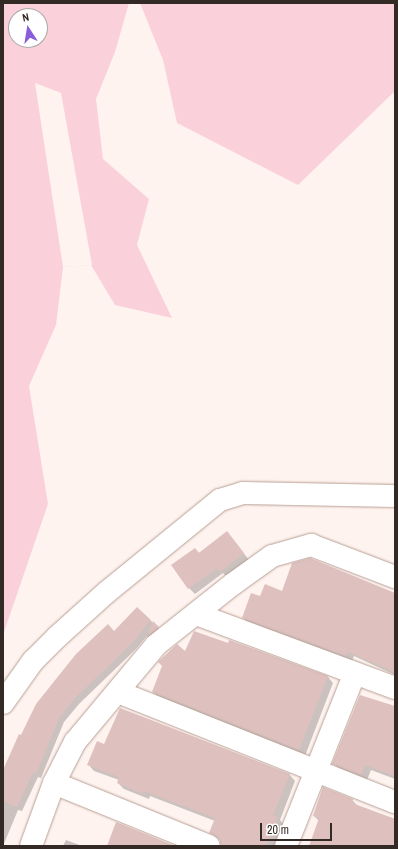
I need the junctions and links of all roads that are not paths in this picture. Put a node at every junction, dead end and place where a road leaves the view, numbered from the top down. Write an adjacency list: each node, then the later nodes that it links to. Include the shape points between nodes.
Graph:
1 (395, 496): 7 (street, via 243,493 220,500 107,592 57,638 33,661)
2 (395, 577): 3 (street, via 311,545 272,556)
3 (196, 614): 4 (street); 6 (street, via 156,645)
4 (355, 673): 5 (street); 8 (street)
5 (395, 688)
6 (118, 692): 8 (street); 9 (street, via 74,742)
7 (3, 703)
8 (315, 771): 10 (street); 14 (street)
9 (54, 783): 11 (street); 12 (street)
10 (395, 802)
11 (167, 838): 13 (street)
12 (31, 846)
13 (209, 846)
14 (286, 846)

